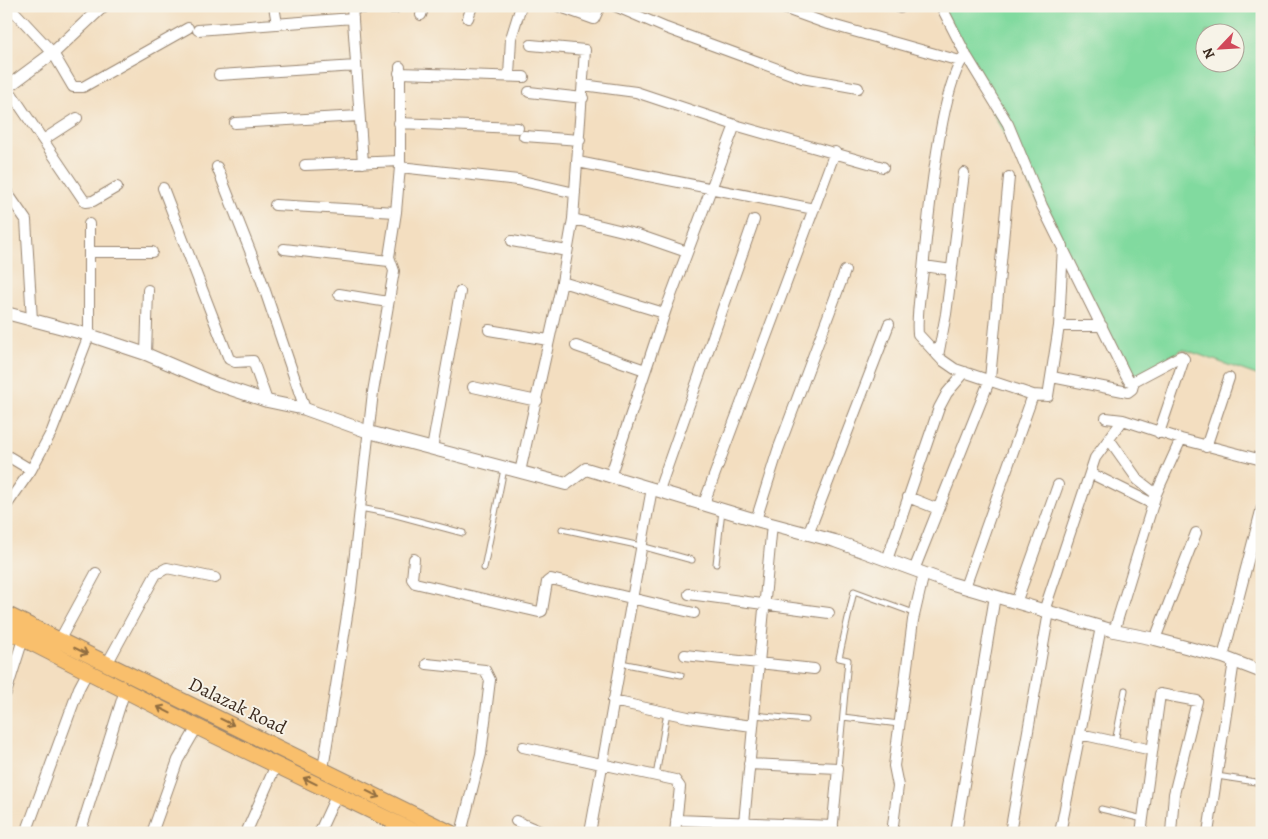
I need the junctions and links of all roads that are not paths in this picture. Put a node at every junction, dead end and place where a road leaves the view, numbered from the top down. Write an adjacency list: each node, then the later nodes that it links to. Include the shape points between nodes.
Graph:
1 (9, 6): 17 (street)
2 (103, 6): 17 (street)
3 (274, 6): 15 (street)
4 (472, 6): 14 (street)
5 (521, 6): 21 (street, via 511,38)
6 (558, 6): 7 (street, via 594,19)
7 (600, 6)
8 (615, 6): 25 (street, via 802,78)
9 (778, 6): 18 (street, via 825,23)
10 (940, 6): 18 (street)
11 (382, 7): 12 (street); 13 (street)
12 (395, 8)
13 (352, 11): 15 (street); 19 (street)
14 (468, 18)
15 (277, 24): 17 (street, via 193,29 78,88 73,87)
16 (530, 45): 23 (street, via 585,50)
17 (53, 52): 24 (street)
18 (963, 58): 56 (street, via 1008,124 1042,206); 63 (street, via 955,74 939,142 926,228)
19 (356, 66): 20 (street); 28 (street)
20 (219, 75)
21 (509, 76): 22 (street); 31 (street, via 399,70)
22 (524, 77)
23 (584, 85): 27 (street); 32 (street, via 636,92)
24 (7, 88): 33 (street)
25 (858, 88)
26 (529, 92): 27 (street)
27 (583, 98): 34 (street)
28 (359, 116): 30 (street); 37 (street)
29 (77, 118): 33 (street)
30 (235, 123)
31 (399, 123): 34 (street); 38 (street)
32 (735, 125): 35 (street); 46 (street)
33 (43, 140): 44 (street, via 86,202)
34 (580, 140): 36 (street)
35 (835, 152): 41 (street); 50 (street)
36 (578, 162): 46 (street); 48 (street)
37 (363, 163): 38 (street); 39 (street)
38 (400, 164): 48 (street, via 518,180); 51 (street)
39 (305, 165)
40 (217, 166): 93 (street, via 260,276)
41 (883, 166)
42 (964, 173): 64 (street)
43 (1009, 177): 87 (street)
44 (117, 187)
45 (163, 188): 91 (street, via 229,360 253,361)
46 (711, 188): 50 (street); 61 (street)
47 (6, 191): 73 (street, via 26,220)
48 (575, 193): 52 (street)
49 (274, 205): 51 (street)
50 (814, 209): 113 (street)
51 (396, 212): 62 (street)
52 (573, 219): 58 (street); 61 (street, via 635,234)
53 (754, 220): 110 (street)
54 (89, 224): 59 (street)
55 (512, 241): 58 (street)
56 (1063, 246): 75 (street); 76 (street)
57 (284, 249): 62 (street)
58 (568, 251): 66 (street)
59 (89, 252): 60 (street); 78 (street)
60 (152, 252)
61 (687, 252): 72 (street)
62 (389, 261): 70 (street, via 394,271)
63 (924, 266): 64 (street); 82 (street, via 918,334)
64 (952, 270): 82 (street)
65 (845, 271): 119 (street, via 778,450)
66 (562, 282): 72 (street); 79 (street)
67 (148, 290): 81 (street)
68 (460, 292): 101 (street)
69 (339, 294): 70 (street)
70 (388, 302): 96 (street)
71 (6, 313): 73 (street)
72 (664, 313): 83 (street)
73 (32, 320): 78 (street)
74 (889, 324): 124 (street)
75 (1059, 326): 76 (street); 85 (street)
76 (1102, 326): 88 (street, via 1126,376)
77 (489, 330): 79 (street)
78 (90, 335): 81 (street); 105 (street, via 52,431)
79 (548, 340): 92 (street)
80 (576, 346): 83 (street)
81 (146, 354): 91 (street, via 216,384)
82 (938, 356): 84 (street, via 955,369)
83 (645, 370): 108 (street)
84 (965, 372): 87 (street); 111 (street, via 946,393 939,408)
85 (1052, 377): 88 (street, via 1128,392 1132,390); 90 (street, via 1048,396)
86 (1229, 378): 100 (street)
87 (990, 379): 90 (street); 118 (street)
88 (1134, 381): 97 (street, via 1181,356 1184,359)
89 (473, 387): 92 (street)
90 (1033, 395): 134 (street)
91 (267, 401): 93 (street)
92 (537, 401): 106 (street)
93 (305, 409): 96 (street)
94 (1106, 418): 95 (street)
95 (1123, 420): 97 (street); 98 (street)
96 (369, 432): 101 (street); 116 (street)
97 (1159, 433): 99 (street)
98 (1109, 439): 107 (street, via 1095,458); 112 (street)
99 (1181, 439): 100 (street); 112 (street)
100 (1206, 446): 103 (street)
101 (432, 449): 104 (street)
102 (6, 455): 105 (street)
103 (1262, 460)
104 (504, 468): 106 (street); 130 (lane)
105 (31, 470): 114 (street)
106 (520, 472): 108 (street, via 566,484 586,469)
107 (1090, 473): 112 (street); 141 (street)
108 (610, 477): 110 (street)
109 (1058, 485): 138 (street)
110 (655, 489): 113 (street); 125 (street)
111 (908, 497): 118 (street); 128 (street)
112 (1155, 499): 146 (street)
113 (704, 503): 117 (street)
114 (6, 506)
115 (1262, 507): 151 (street)
116 (360, 508): 122 (lane); 179 (street, via 351,590)
117 (722, 509): 119 (street); 129 (lane)
118 (938, 509): 131 (street)
119 (756, 520): 120 (street)
120 (772, 524): 124 (street); 139 (street)
121 (562, 529): 125 (lane)
122 (463, 533)
123 (1196, 533): 148 (street)
124 (808, 534): 128 (street)
125 (641, 546): 127 (lane); 137 (street)
126 (414, 559): 137 (street, via 414,583 539,612 547,582 551,579)
127 (692, 560)
128 (887, 560): 131 (street)
129 (716, 564)
130 (484, 568)
131 (919, 572): 134 (street); 143 (street)
132 (96, 573): 149 (street)
133 (215, 578): 153 (street, via 167,568 161,570)
134 (965, 588): 136 (street)
135 (688, 594): 139 (street)
136 (995, 596): 138 (street); 202 (street)
137 (632, 599): 142 (street); 152 (street)
138 (1016, 603): 141 (street)
139 (764, 604): 140 (street); 155 (street)
140 (829, 612)
141 (1047, 612): 145 (street); 203 (street)
142 (694, 613)
143 (914, 613): 166 (lane, via 854,591 839,658 848,660); 168 (street)
144 (6, 614): 147 (main road, Dalazak Road)
145 (1101, 627): 146 (street); 171 (street)
146 (1114, 631): 148 (street)
147 (14, 632): 149 (main road, Dalazak Road); 157 (main road, Dalazak Road); 162 (street)
148 (1155, 639): 151 (street)
149 (59, 640): 153 (main road, Dalazak Road, one-way to 153)
150 (685, 655): 155 (street)
151 (1228, 659): 158 (street); 181 (street)
152 (620, 663): 159 (lane); 163 (street)
153 (107, 664): 179 (main road, Dalazak Road, one-way to 179)
154 (426, 664): 197 (street, via 485,670 490,680 481,754)
155 (758, 664): 156 (street); 165 (street)
156 (814, 669)
157 (88, 671): 160 (main road, Dalazak Road); 190 (street)
158 (1262, 672)
159 (681, 675)
160 (125, 690): 170 (main road, Dalazak Road, one-way to 160); 191 (street)
161 (1126, 690): 172 (lane)
162 (6, 693)
163 (614, 701): 164 (street); 177 (street)
164 (667, 712): 169 (street); 180 (lane)
165 (753, 715): 167 (lane); 169 (street)
166 (843, 717): 168 (lane); 178 (lane)
167 (806, 720)
168 (900, 724): 201 (street, via 894,766 898,786)
169 (752, 726): 175 (street)
170 (197, 727): 176 (main road, Dalazak Road); 192 (street, via 178,760)
171 (1080, 734): 172 (street); 204 (street)
172 (1115, 742): 174 (street)
173 (523, 747): 177 (street)
174 (1152, 750): 185 (street); 206 (street, via 1160,694 1198,702 1174,794)
175 (749, 764): 178 (street); 188 (street)
176 (276, 765): 183 (main road, Dalazak Road, one-way to 176); 193 (street)
177 (602, 766): 180 (street); 199 (street)
178 (838, 768): 189 (street)
179 (323, 769): 196 (main road, Dalazak Road, one-way to 196)
180 (656, 776): 186 (street, via 675,780 680,787)
181 (1217, 776): 182 (lane); 207 (street)
182 (1262, 783)
183 (337, 794): 194 (street); 195 (main road, Dalazak Road)
184 (1101, 809): 185 (lane)
185 (1143, 819): 205 (street)
186 (676, 820): 188 (street); 200 (street)
187 (516, 821): 198 (street)
188 (744, 823): 189 (street)
189 (833, 829)
190 (26, 833)
191 (80, 833)
192 (152, 833)
193 (246, 833)
194 (319, 833)
195 (417, 833)
196 (451, 833)
197 (461, 833)
198 (544, 833)
199 (590, 833)
200 (674, 833)
201 (892, 833)
202 (956, 833)
203 (1010, 833)
204 (1060, 833)
205 (1141, 833)
206 (1171, 833)
207 (1208, 833)

